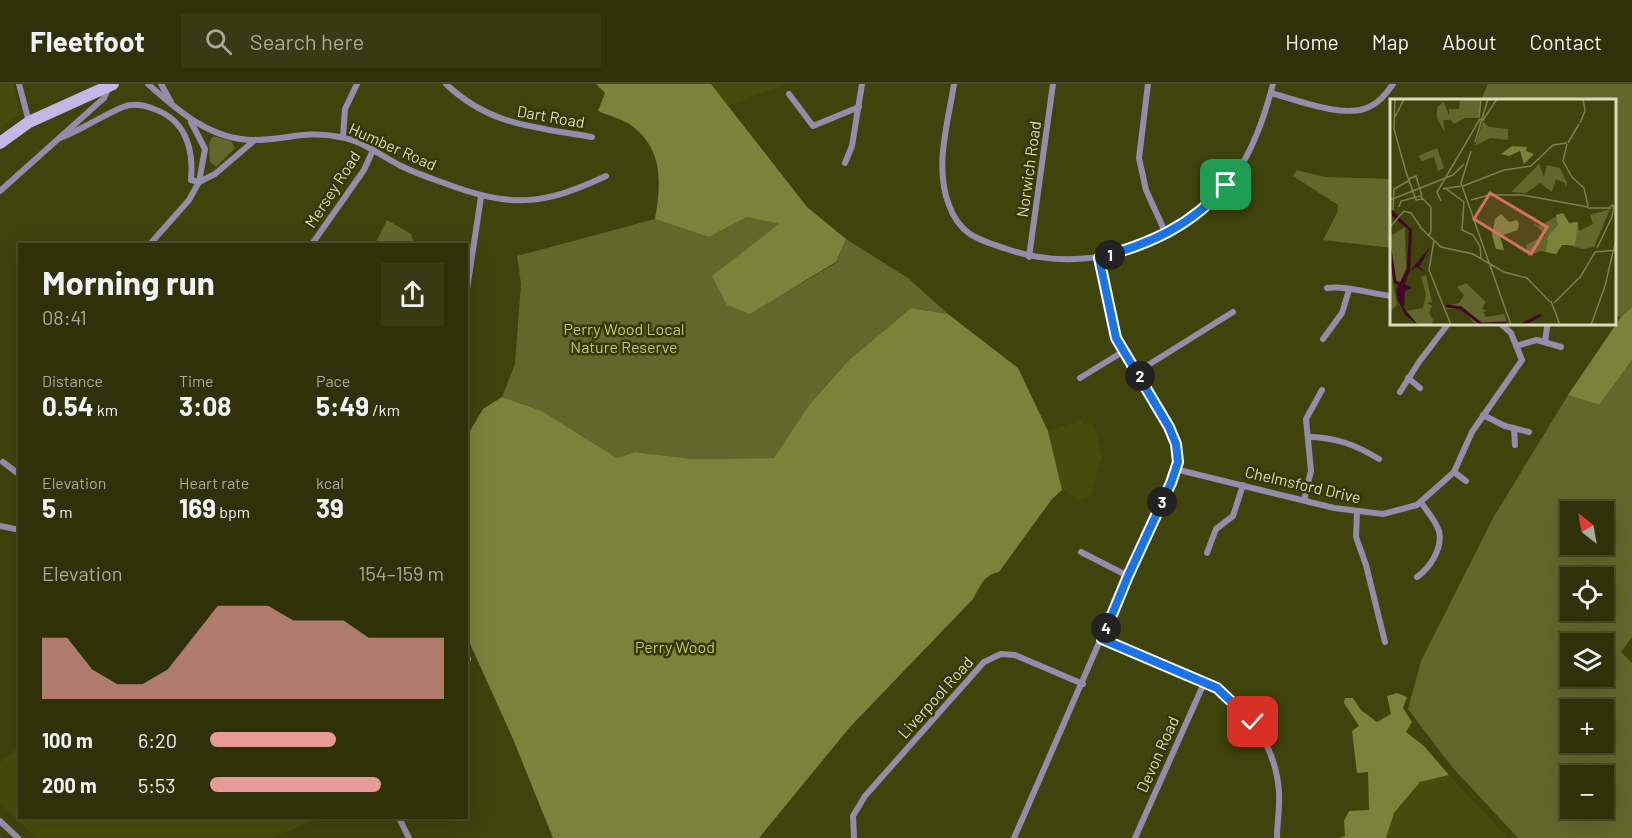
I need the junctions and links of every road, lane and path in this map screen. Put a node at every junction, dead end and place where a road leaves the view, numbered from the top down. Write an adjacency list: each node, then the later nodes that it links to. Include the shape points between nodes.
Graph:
1 (19, 84): 18 (street)
2 (148, 84): 15 (street, Humber Road)
3 (161, 84): 15 (street, Humber Road)
4 (357, 84): 19 (street, via 345,109)
5 (446, 84): 20 (street, Dart Road, via 464,101 509,123)
6 (862, 84): 16 (street)
7 (954, 84): 33 (street, via 942,158 942,183 949,208 969,236)
8 (1053, 84): 33 (street, Norwich Road)
9 (1148, 84): 30 (street, via 1139,158 1146,190)
10 (1273, 84): 13 (street)
11 (1393, 84): 13 (street, via 1376,104 1358,110 1322,108)
12 (112, 85): 18 (main road); 21 (street, via 104,99)
13 (1271, 93): 30 (street, via 1259,132 1237,172 1213,201)
14 (789, 94): 16 (street, via 813,126)
15 (173, 105): 17 (street, Humber Road)
16 (859, 107): 25 (street)
17 (191, 121): 22 (street, Humber Road, via 212,131); 27 (street, via 205,149)
18 (29, 122): 23 (main road)
19 (343, 137): 22 (street, Humber Road, via 305,134); 24 (street, Humber Road)
20 (592, 137)
21 (60, 138): 27 (street, via 124,107 146,105 164,112 182,128 193,156 191,180); 28 (street)
22 (255, 140): 27 (street, via 215,174)
23 (0, 143)
24 (374, 148): 29 (street, Humber Road, via 402,167); 32 (street, Mersey Road, via 364,170)
25 (846, 163)
26 (606, 176): 29 (street, Humber Road, via 547,197 513,202)
27 (199, 182): 31 (street, via 189,200)
28 (0, 191)
29 (481, 197): 35 (street)
30 (1166, 234): 34 (street)
31 (151, 243)
32 (313, 243)
33 (1029, 257): 34 (street)
34 (1099, 258): 47 (street, via 1112,326)
35 (468, 283)
36 (1327, 288): 37 (street)
37 (1349, 290): 38 (street); 43 (street, via 1342,313)
38 (1390, 296)
39 (1233, 312): 48 (street)
40 (1447, 326): 50 (street)
41 (1503, 326): 45 (street)
42 (1547, 327): 44 (street)
43 (1323, 339)
44 (1545, 342): 45 (street, via 1537,340); 46 (street)
45 (1516, 346): 54 (street, Chelmsford Drive, via 1522,360)
46 (1561, 347)
47 (1124, 351): 48 (street); 49 (street)
48 (1137, 372): 61 (street, via 1176,444)
49 (1080, 378)
50 (1408, 378): 51 (street); 53 (street)
51 (1420, 388)
52 (1322, 390): 57 (street, via 1306,418)
53 (1400, 392)
54 (1483, 415): 55 (street); 62 (street, Chelmsford Drive)
55 (1514, 428): 56 (street); 58 (street)
56 (1529, 432)
57 (1308, 437): 59 (street, via 1356,445); 66 (street, via 1311,471)
58 (1515, 446)
59 (1379, 459)
60 (3, 462): 63 (street)
61 (1175, 469): 65 (street, Chelmsford Drive); 73 (street)
62 (1454, 472): 64 (street); 67 (street, Chelmsford Drive)
63 (18, 474)
64 (1466, 481)
65 (1243, 485): 66 (street, Chelmsford Drive); 72 (street, via 1233,516 1216,529)
66 (1304, 500): 68 (street, Chelmsford Drive)
67 (1421, 502): 68 (street, Chelmsford Drive, via 1383,514); 74 (street, via 1439,531 1429,569)
68 (1357, 511): 76 (street, via 1356,537)
69 (0, 525): 70 (street)
70 (18, 530)
71 (1081, 552): 73 (street)
72 (1207, 554)
73 (1128, 576): 75 (street)
74 (1418, 577)
75 (1102, 639): 77 (street); 78 (street)
76 (1385, 642)
77 (1205, 681): 85 (street, Devon Road); 86 (street, via 1244,710 1263,738 1279,790)
78 (1083, 684): 83 (street, Liverpool Road, via 1015,655 1001,654 984,662 865,796 853,816); 84 (street)
79 (400, 819): 82 (street)
80 (0, 821): 81 (street)
81 (18, 838)
82 (409, 838)
83 (854, 838)
84 (1014, 838)
85 (1135, 838)
86 (1277, 838)

